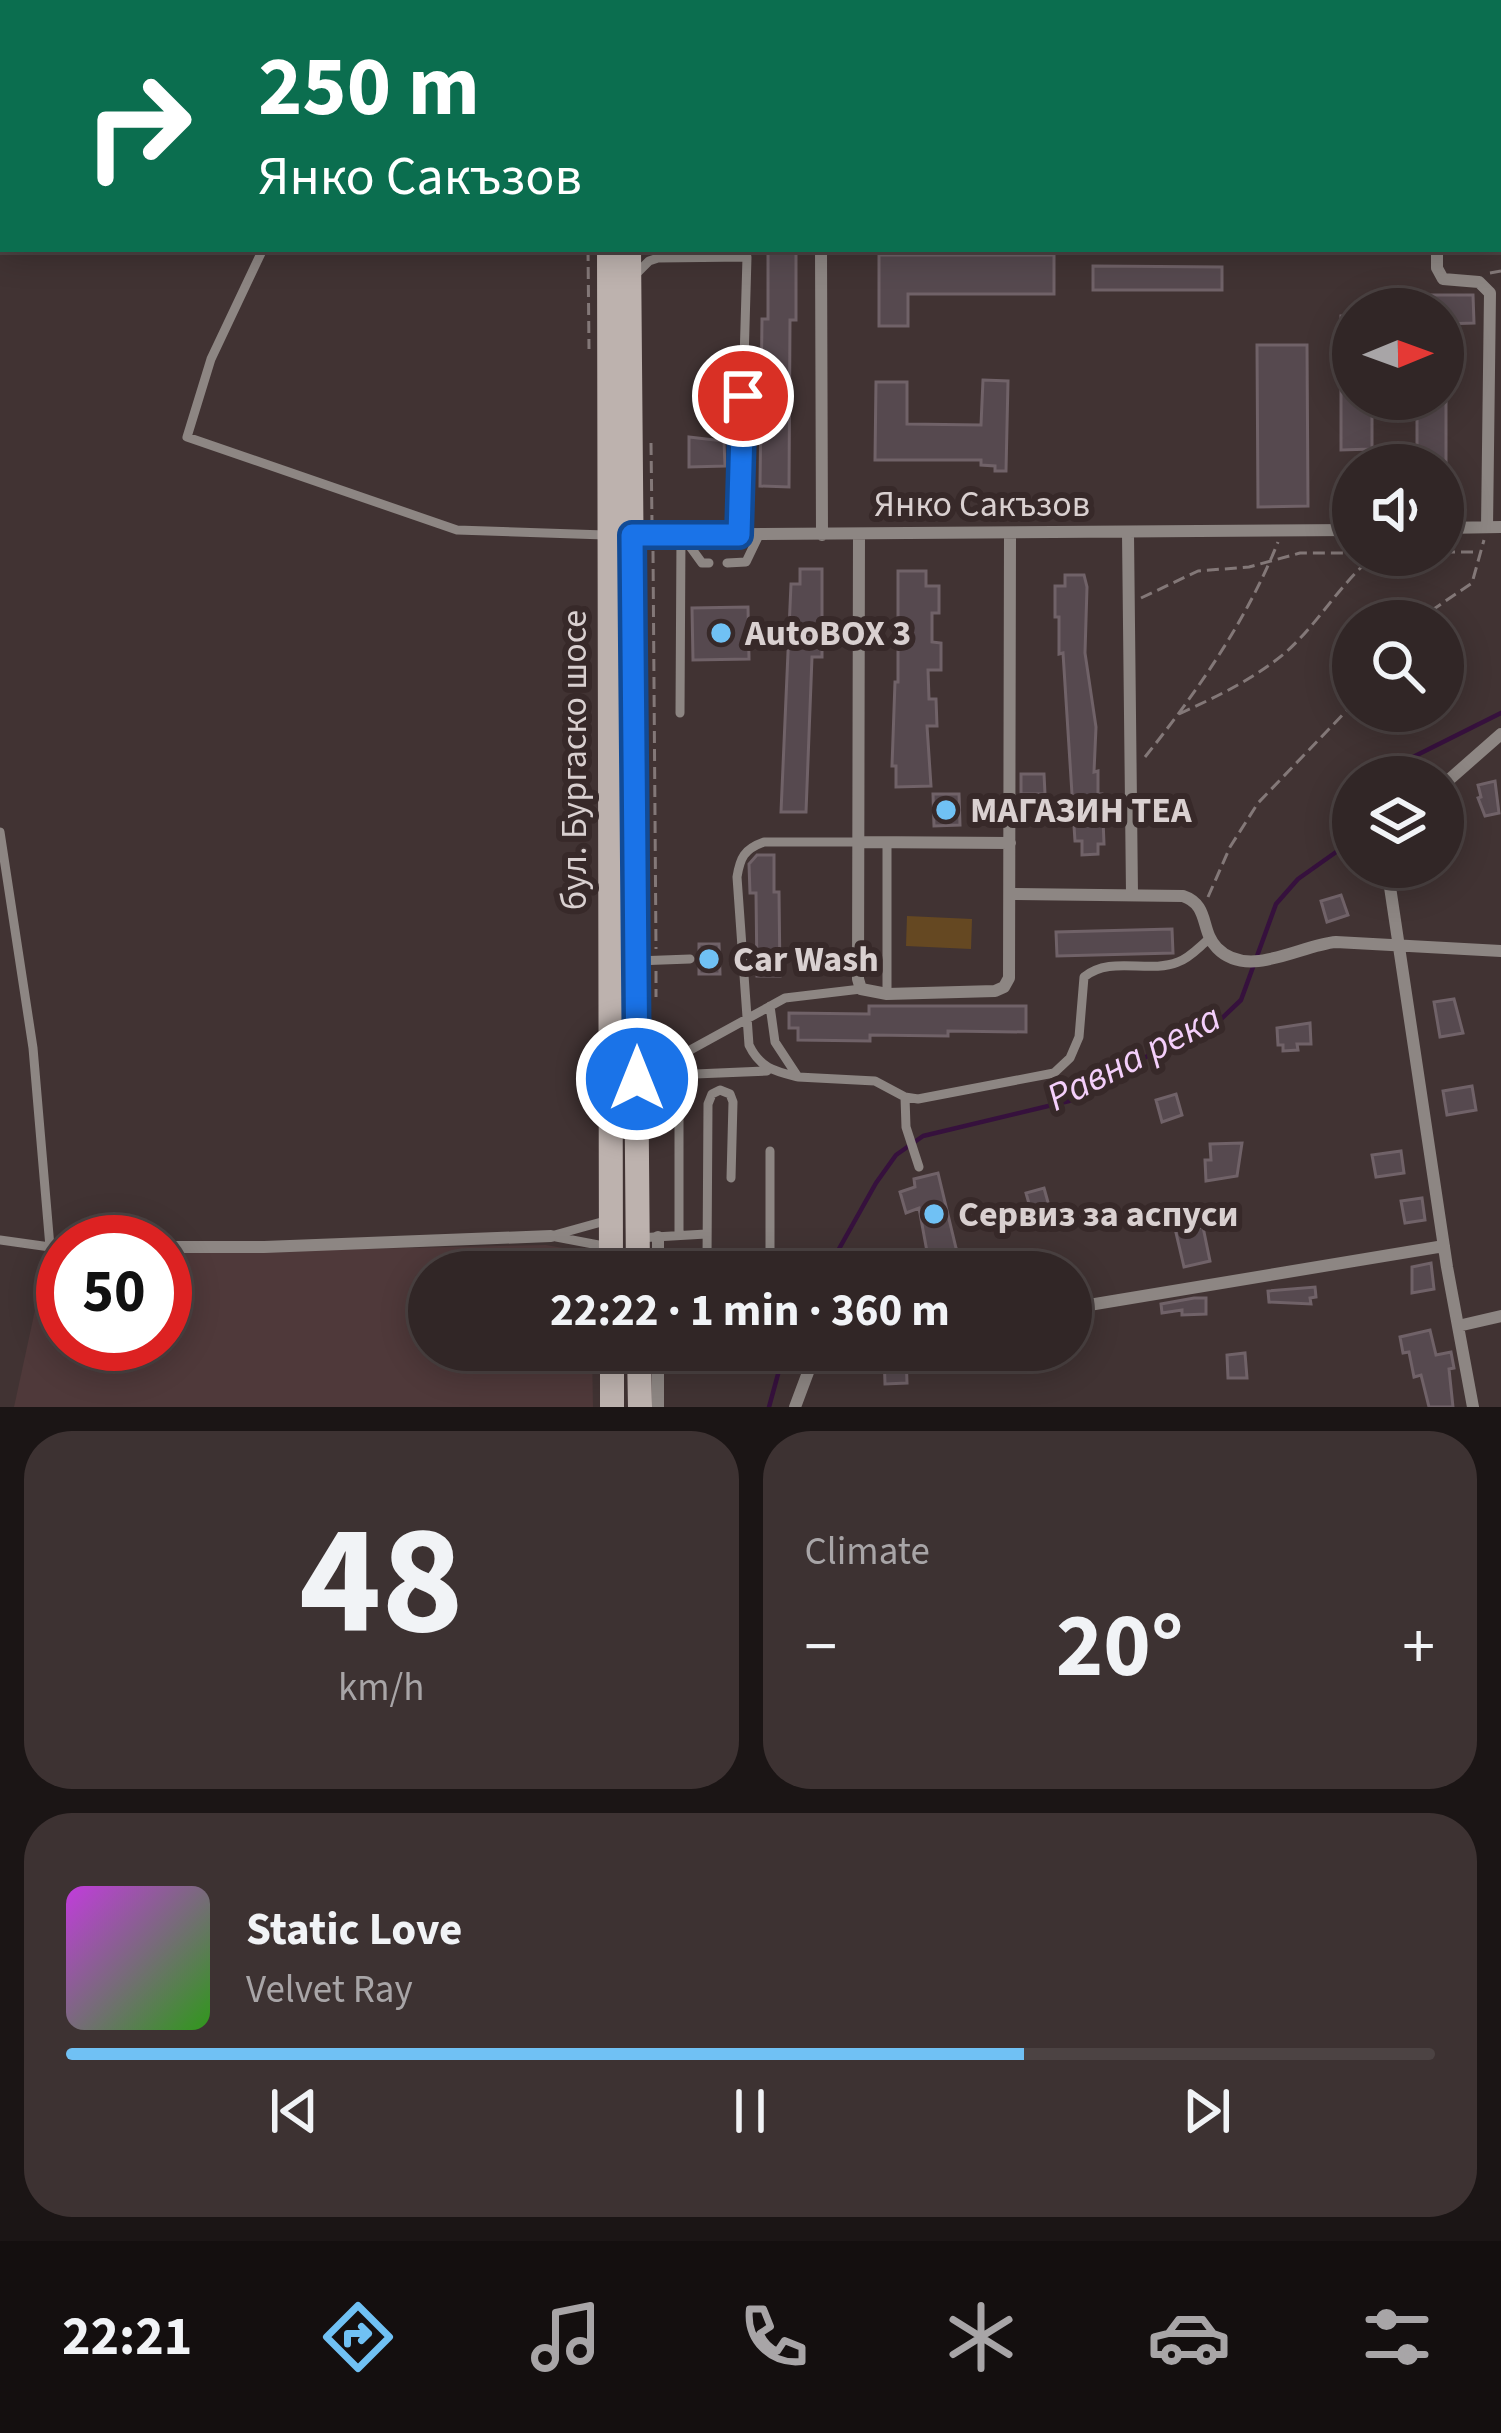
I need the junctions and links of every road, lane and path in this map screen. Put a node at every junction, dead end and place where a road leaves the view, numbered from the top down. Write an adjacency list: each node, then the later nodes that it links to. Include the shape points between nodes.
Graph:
1 (262, 252): 15 (lane, via 211,359 187,436 457,530)
2 (609, 252): 15 (main road, бул. Бургаско шосе)
3 (629, 252): 6 (main road, бул. Бургаско шосе)
4 (821, 252): 18 (street)
5 (1437, 252): 7 (street, via 1443,278 1483,283 1490,293)
6 (629, 293): 15 (main road, бул. Бургаско шосе); 16 (lane, via 638,271 658,258 747,257)
7 (1495, 433): 8 (street)
8 (1494, 527): 9 (street); 21 (path)
9 (1464, 528)
10 (1332, 530): 11 (street, Янко Сакъзов)
11 (1282, 531): 14 (street, Янко Сакъзов); 23 (path)
12 (681, 534): 15 (street, Янко Сакъзов); 16 (street, Янко Сакъзов); 24 (lane); 29 (lane)
13 (859, 534): 18 (street, Янко Сакъзов); 19 (street, Янко Сакъзов); 36 (street)
14 (1128, 534): 19 (street, Янко Сакъзов); 28 (street)
15 (621, 535): 47 (main road, бул. Бургаско шосе); 61 (main road, бул. Бургаско шосе)
16 (739, 535): 17 (street, Янко Сакъзов)
17 (759, 535): 18 (street, Янко Сакъзов); 25 (lane, via 746,562)
18 (822, 535)
19 (1010, 535): 38 (street)
20 (1464, 552): 21 (path)
21 (1480, 552): 27 (path, via 1472,583)
22 (1332, 553): 23 (path)
23 (1272, 558): 28 (path, via 1198,572); 30 (path)
24 (709, 563)
25 (727, 563)
26 (1349, 576): 30 (path, via 1285,653)
27 (1447, 600)
28 (1129, 604): 34 (street)
29 (680, 713)
30 (1179, 714): 34 (path)
31 (1332, 726): 42 (path, via 1258,802)
32 (1501, 734): 33 (street)
33 (1464, 767)
34 (1132, 772): 40 (street)
35 (0, 832): 60 (lane)
36 (859, 842): 37 (street); 48 (street); 51 (lane, via 764,842 740,858)
37 (886, 842): 38 (street); 49 (lane)
38 (1010, 843): 41 (street)
39 (1391, 888): 44 (street)
40 (1132, 894): 41 (street); 42 (street, via 1183,896)
41 (1012, 895): 49 (street, via 1004,988)
42 (1203, 909): 43 (street)
43 (1209, 939): 44 (street, via 1244,961 1311,944); 56 (lane, via 1173,964 1094,968 1084,977 1079,1036 1054,1073 932,1099)
44 (1400, 945): 45 (street); 68 (street)
45 (1501, 951)
46 (691, 959): 47 (lane)
47 (636, 961): 53 (main road, бул. Бургаско шосе)
48 (861, 989): 49 (street); 50 (lane)
49 (887, 994)
50 (770, 1006): 51 (lane); 54 (lane, via 775,1042)
51 (746, 1019): 52 (lane, via 756,1060); 53 (lane)
52 (771, 1071): 53 (lane); 54 (lane)
53 (645, 1075): 65 (main road, бул. Бургаско шосе)
54 (798, 1076): 56 (lane, via 875,1081)
55 (679, 1093): 63 (lane)
56 (905, 1097): 58 (lane)
57 (770, 1151): 75 (lane)
58 (919, 1167)
59 (731, 1178): 62 (lane, via 733,1102 720,1090 709,1100)
60 (52, 1215)
61 (610, 1219): 64 (lane); 71 (main road, бул. Бургаско шосе)
62 (706, 1234): 63 (lane); 74 (lane)
63 (679, 1235): 65 (lane)
64 (551, 1236): 69 (street); 70 (lane)
65 (648, 1237): 72 (main road, бул. Бургаско шосе); 73 (street)
66 (0, 1240): 67 (lane)
67 (36, 1244)
68 (1444, 1246): 76 (street); 78 (street)
69 (192, 1247)
70 (588, 1251)
71 (611, 1251)
72 (644, 1251)
73 (652, 1251)
74 (707, 1251)
75 (770, 1251)
76 (1092, 1305)
77 (1501, 1316): 78 (street)
78 (1458, 1326): 87 (street)
79 (612, 1371): 83 (main road)
80 (648, 1371): 84 (main road)
81 (654, 1371): 85 (street)
82 (810, 1371): 86 (street)
83 (612, 1407)
84 (640, 1407)
85 (658, 1407)
86 (795, 1407)
87 (1473, 1407)

